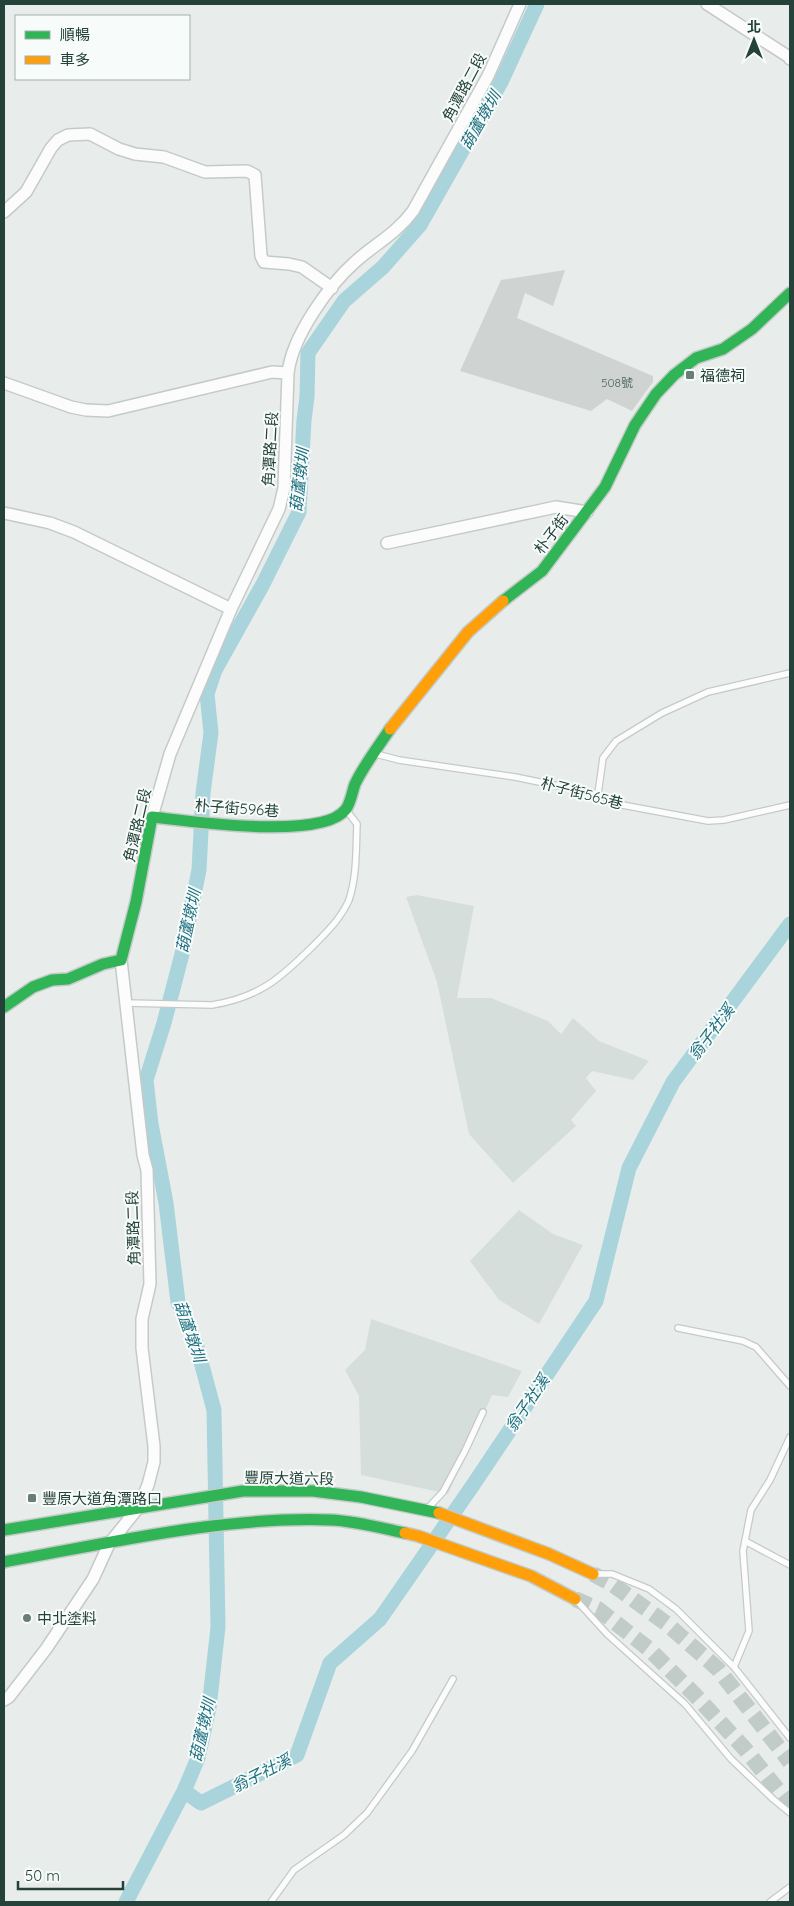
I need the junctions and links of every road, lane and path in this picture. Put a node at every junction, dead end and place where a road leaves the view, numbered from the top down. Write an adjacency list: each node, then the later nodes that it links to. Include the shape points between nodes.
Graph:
1 (520, 4): 5 (street, 角潭路二段, via 488,76 413,212 398,229 350,267)
2 (707, 4): 3 (street)
3 (790, 59)
4 (4, 212): 5 (street, via 26,192 58,140 68,135 90,134 119,149 164,157 204,172 252,173 255,175 264,262 302,268)
5 (332, 288): 7 (street, 角潭路二段, via 302,331 289,360)
6 (790, 293): 9 (street, 朴子街, via 752,329 723,349 696,358 656,394 635,426 605,487)
7 (288, 373): 8 (street, via 272,372 108,410 78,408); 12 (street, 角潭路二段, via 282,499)
8 (4, 383)
9 (587, 512): 11 (street, via 556,507); 14 (street, 朴子街, via 542,571 468,632 392,725)
10 (4, 513): 12 (street, via 74,532)
11 (387, 543)
12 (231, 609): 18 (street, 角潭路二段, via 170,754)
13 (790, 673): 15 (lane, via 708,692 662,713 616,741 603,758)
14 (374, 754): 15 (lane, 朴子街565巷); 17 (street, 朴子街, via 356,783)
15 (598, 794): 16 (lane, 朴子街565巷, via 618,804 708,820 724,820)
16 (790, 805)
17 (346, 809): 18 (street, 朴子街596巷, via 335,819 306,825 256,827); 20 (lane, via 357,824 349,898 336,923 286,973 262,989 225,1003)
18 (152, 817): 19 (street, 角潭路二段)
19 (121, 960): 20 (street, 角潭路二段); 21 (street, via 68,979 52,980 33,987)
20 (125, 1003): 26 (street, 角潭路二段, via 147,1170 150,1284 142,1319 142,1348 154,1462)
21 (4, 1007)
22 (678, 1328): 23 (lane, via 743,1341 756,1347)
23 (790, 1386)
24 (483, 1412): 27 (lane, via 443,1492)
25 (790, 1437): 29 (lane, via 770,1480 751,1510)
26 (138, 1508): 27 (street, 豐原大道六段, via 241,1492 313,1491); 28 (street, 豐原大道六段); 30 (street, 角潭路二段)
27 (426, 1510): 33 (street, 豐原大道六段, via 549,1554)
28 (4, 1530)
29 (745, 1541): 32 (lane); 35 (lane, via 749,1631)
30 (109, 1544): 31 (street); 34 (street, via 246,1522 332,1520 360,1523 418,1536 531,1576); 37 (street, 角潭路二段, via 93,1579 46,1648)
31 (4, 1562)
32 (790, 1565)
33 (594, 1574): 35 (lane, via 612,1574 649,1589 676,1609)
34 (575, 1599): 39 (lane, via 607,1634 685,1704 731,1759)
35 (734, 1667): 38 (lane)
36 (453, 1679): 41 (lane, via 412,1751 367,1813 344,1835 294,1870)
37 (4, 1700)
38 (790, 1738)
39 (790, 1813)
40 (790, 1887): 42 (lane)
41 (271, 1902)
42 (770, 1902)

